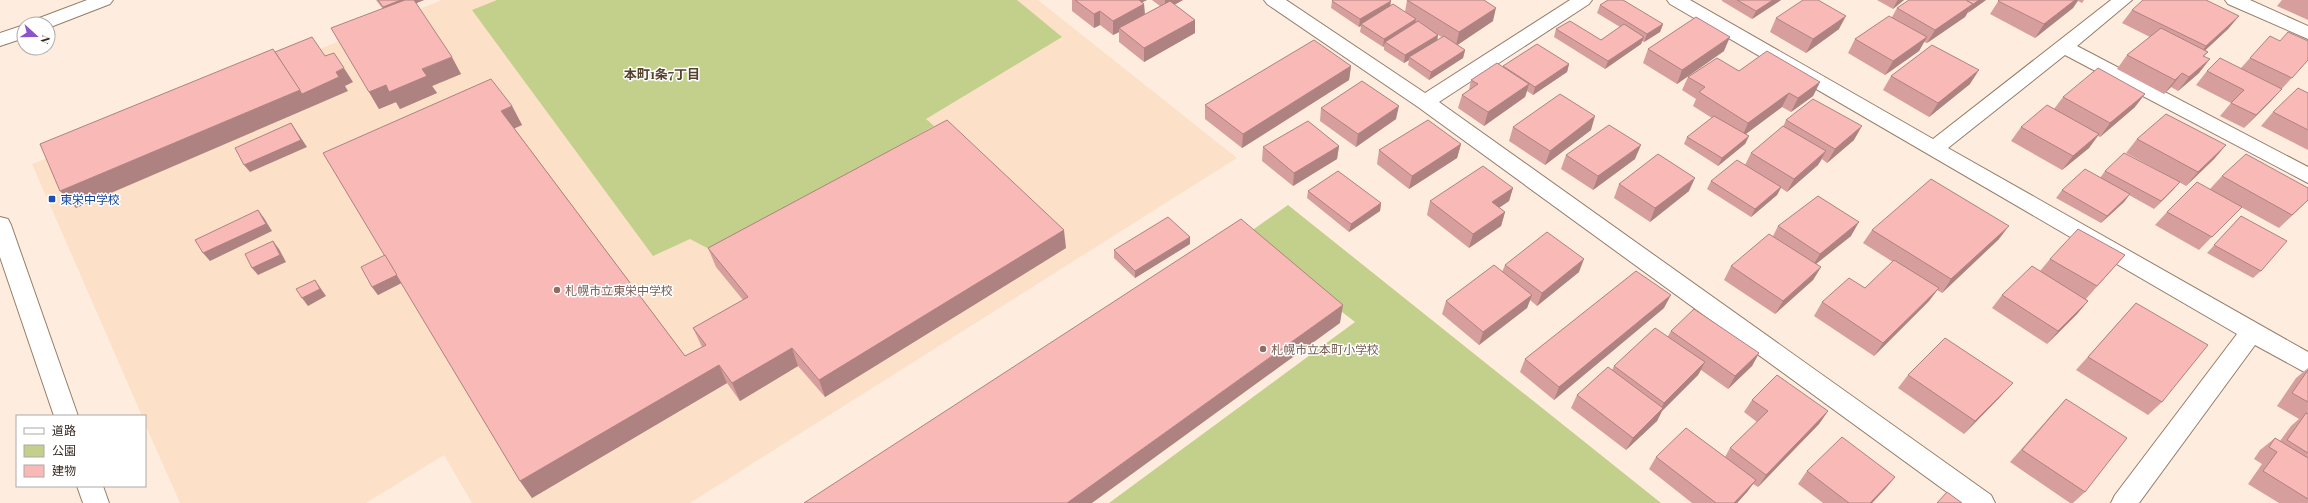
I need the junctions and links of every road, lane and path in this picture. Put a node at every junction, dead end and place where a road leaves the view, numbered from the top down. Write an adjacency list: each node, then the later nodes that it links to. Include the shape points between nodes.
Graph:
1 (104, 0): 7 (street)
2 (1273, 0): 12 (street)
3 (1583, 0): 12 (street)
4 (1676, 0): 13 (street)
5 (2123, 0): 11 (street)
6 (2234, 0): 8 (street)
7 (56, 18)
8 (2308, 33)
9 (16, 34): 10 (street)
10 (0, 40)
11 (2064, 47): 13 (street); 14 (street)
12 (1425, 102): 21 (street)
13 (1933, 149): 16 (street)
14 (2308, 176)
15 (2, 236): 18 (street)
16 (2252, 332): 17 (street); 22 (street)
17 (2308, 364)
18 (66, 415)
19 (90, 487): 20 (street)
20 (96, 503)
21 (1982, 503)
22 (2124, 503)

